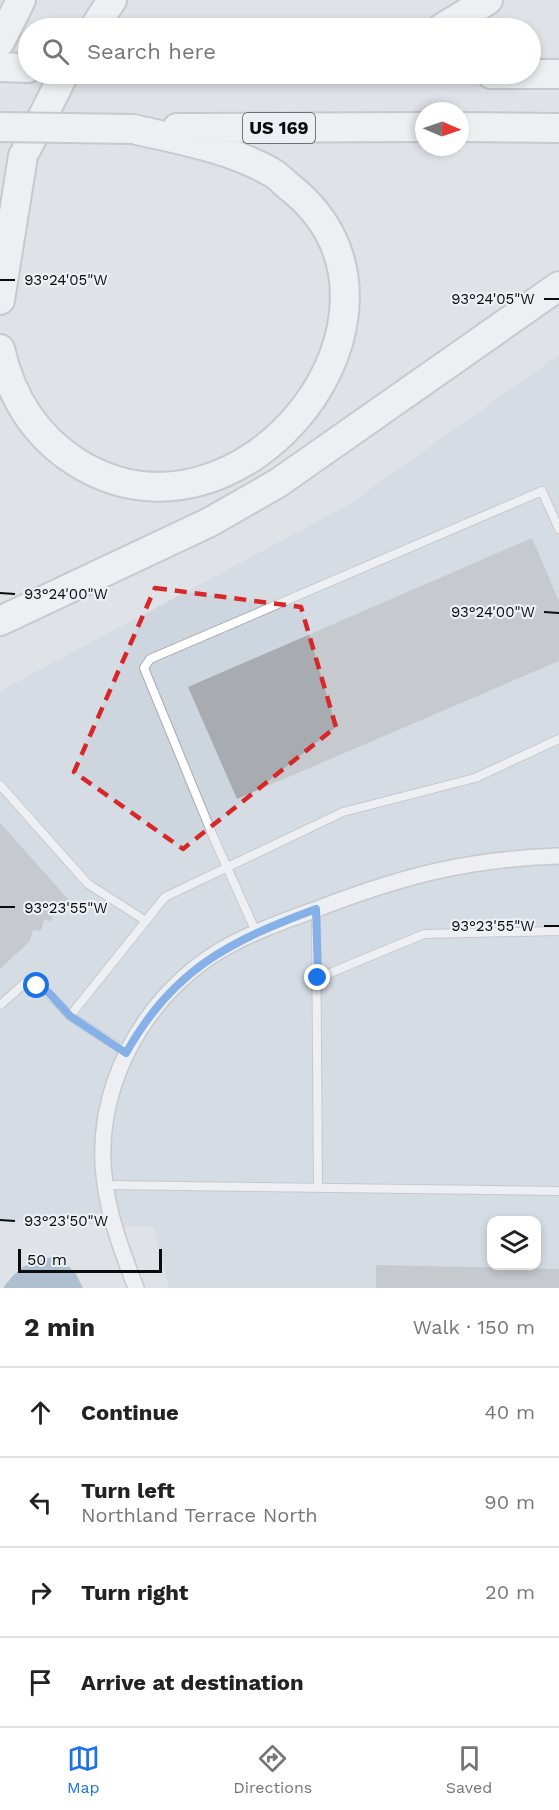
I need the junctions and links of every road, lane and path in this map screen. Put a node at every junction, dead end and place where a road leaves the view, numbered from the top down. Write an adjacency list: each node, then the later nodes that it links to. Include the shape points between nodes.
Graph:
1 (8, 0): 9 (highway)
2 (21, 0): 10 (highway)
3 (102, 0): 6 (highway)
4 (112, 0): 7 (highway)
5 (488, 0): 8 (highway)
6 (92, 18)
7 (100, 18)
8 (458, 18)
9 (0, 21)
10 (0, 42)
11 (0, 67): 12 (highway)
12 (18, 68)
13 (541, 74): 14 (highway)
14 (559, 74)
15 (59, 84): 21 (highway)
16 (0, 127): 20 (highway, US 169, bridge)
17 (415, 127): 20 (highway, US 169)
18 (469, 127): 19 (highway)
19 (559, 128)
20 (133, 129): 25 (highway, via 241,157 274,173 312,207 336,251 344,288 338,343 324,380 281,434 241,466 193,484 152,487 100,476 57,450 19,404)
21 (23, 156): 22 (highway); 24 (highway)
22 (0, 201)
23 (559, 286): 27 (highway, via 278,483 210,522)
24 (0, 300)
25 (0, 349)
26 (559, 529): 31 (lane, via 542,491 150,659 144,668)
27 (0, 621)
28 (559, 739): 31 (lane, via 475,778 343,812)
29 (0, 785): 33 (lane, via 88,884)
30 (559, 856): 32 (street, via 453,866 401,879)
31 (227, 868): 33 (lane, via 165,897); 35 (lane)
32 (316, 909): 35 (street); 36 (lane)
33 (146, 921): 38 (lane)
34 (559, 931): 36 (lane, via 424,934)
35 (256, 932): 39 (street, via 219,951 184,978 155,1008)
36 (318, 978): 41 (lane)
37 (0, 1005): 38 (lane, via 25,983 49,993)
38 (70, 1016): 39 (lane)
39 (126, 1053): 40 (street, via 114,1082 106,1120 102,1158)
40 (105, 1185): 41 (lane); 43 (street, via 115,1231)
41 (318, 1187): 42 (lane)
42 (559, 1191)
43 (136, 1288)

